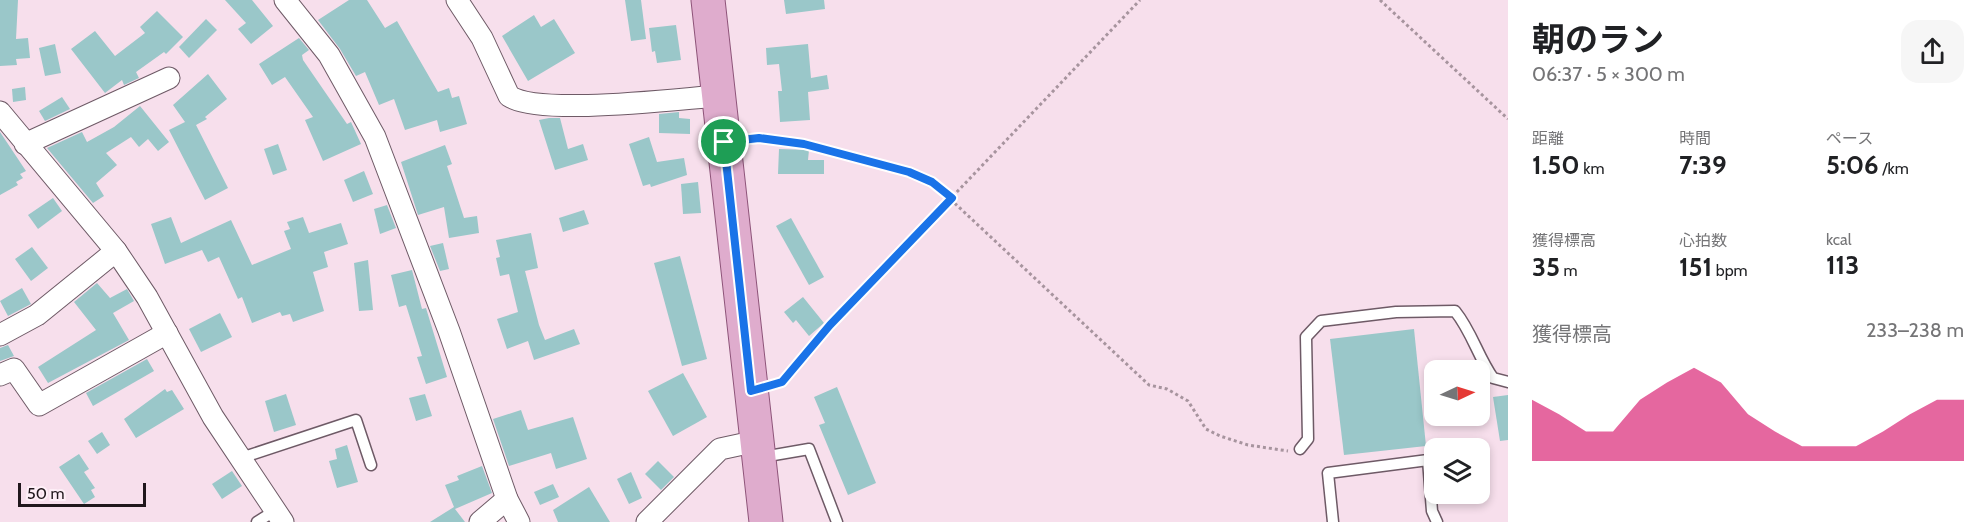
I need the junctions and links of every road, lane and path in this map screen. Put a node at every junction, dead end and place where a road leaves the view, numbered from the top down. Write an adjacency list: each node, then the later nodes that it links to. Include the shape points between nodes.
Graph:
1 (285, 0): 23 (street, via 329,56 375,137 449,331)
2 (457, 0): 7 (street, via 482,38 509,96 516,100 586,105)
3 (708, 0): 7 (main road)
4 (1140, 0): 12 (path)
5 (1380, 0): 9 (path)
6 (169, 78): 11 (street)
7 (718, 96): 10 (main road)
8 (0, 112): 11 (street)
9 (1508, 119)
10 (724, 142): 12 (path, via 759,138 804,144 909,172 932,182); 18 (main road)
11 (25, 144): 13 (street)
12 (952, 198): 18 (path, via 830,325 782,382); 19 (path, via 1149,385 1167,389 1188,401 1206,429 1272,450)
13 (116, 250): 14 (street); 15 (street, via 37,315)
14 (167, 333): 16 (street, via 39,405 14,369); 21 (street, via 213,417)
15 (0, 335)
16 (0, 375)
17 (1508, 382): 19 (lane, via 1493,378 1484,366 1466,325 1455,311 1396,312 1321,321 1306,337 1308,439)
18 (751, 391): 20 (main road)
19 (1300, 448)
20 (758, 449): 28 (street, via 720,449); 29 (main road); 30 (lane, via 809,449)
21 (241, 458): 22 (lane, via 356,420); 24 (street)
22 (371, 465)
23 (507, 499): 26 (street); 27 (street)
24 (280, 516): 25 (lane)
25 (257, 522)
26 (480, 522)
27 (519, 522)
28 (647, 522)
29 (766, 522)
30 (837, 522)
31 (1333, 522): 32 (lane, via 1328,473 1428,460 1432,511)
32 (1437, 522)

